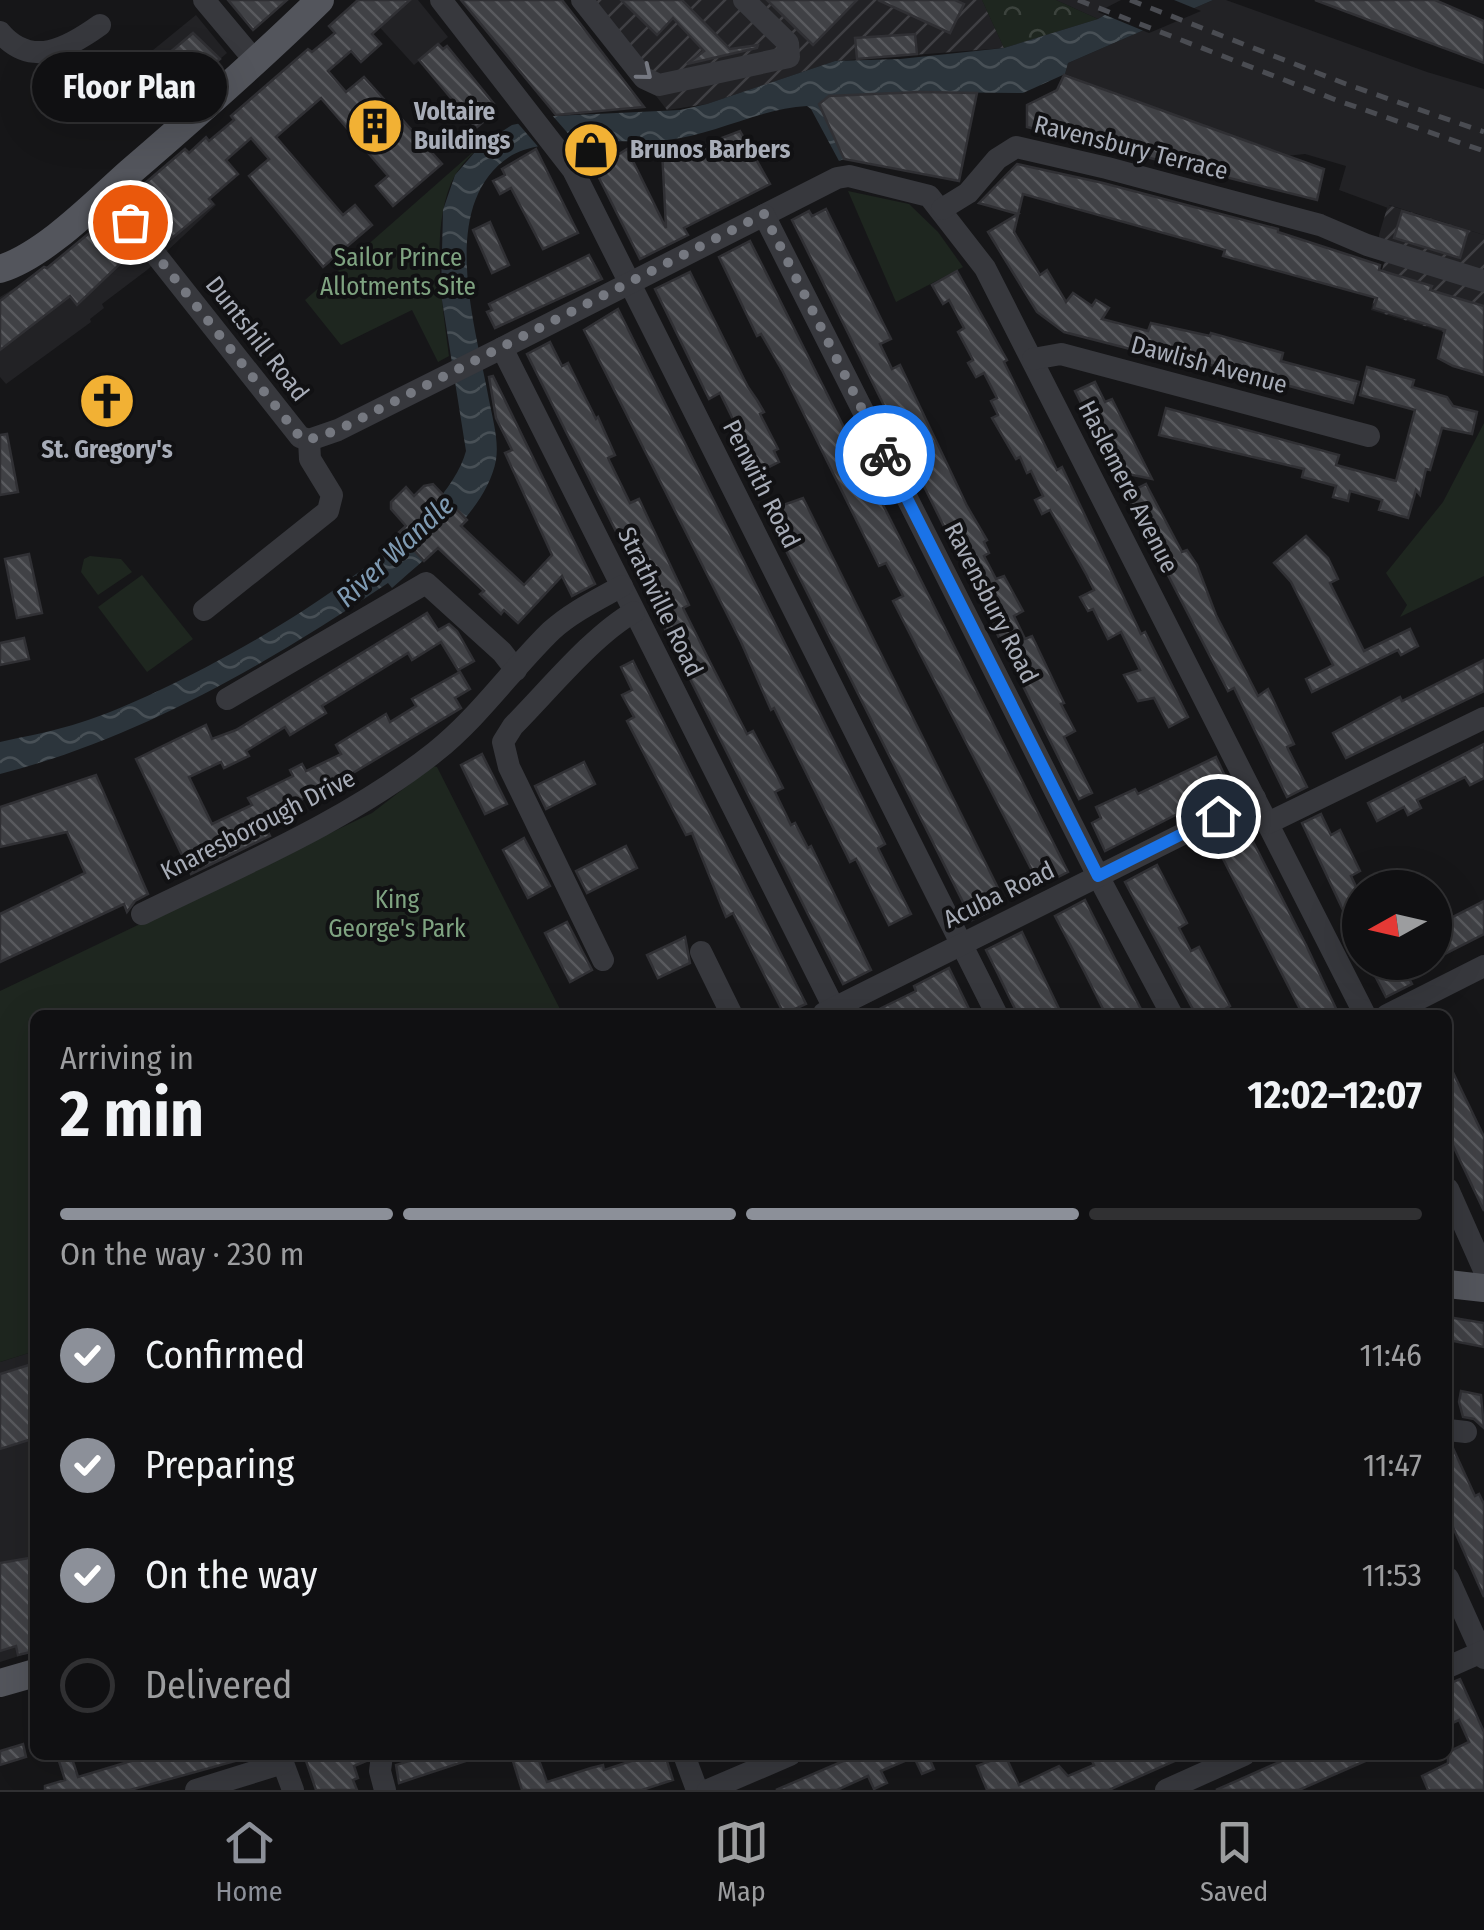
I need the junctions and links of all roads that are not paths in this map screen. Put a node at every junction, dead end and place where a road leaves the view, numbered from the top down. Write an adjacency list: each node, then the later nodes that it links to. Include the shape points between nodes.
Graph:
1 (204, 0): 8 (street)
2 (320, 0): 8 (main road)
3 (442, 0): 14 (street, Penwith Road, via 573,170)
4 (582, 0): 5 (street, one-way to 5, via 644,78 659,84 789,57 788,43)
5 (744, 0)
6 (100, 25): 7 (street, via 74,43 34,53)
7 (0, 32)
8 (256, 62): 9 (main road)
9 (107, 193): 12 (main road, via 27,256); 18 (street, Duntshill Road)
10 (942, 210): 11 (street, via 929,196 849,176); 13 (street, Ravensbury Terrace, via 1016,147 1320,225); 16 (street, Haslemere Avenue, via 985,268)
11 (764, 214): 14 (street); 27 (street, Ravensbury Road)
12 (0, 269)
13 (1484, 281)
14 (630, 284): 15 (street); 29 (street, Penwith Road)
15 (496, 351): 18 (street, Duntshill Road); 19 (street, Strathville Road)
16 (1033, 359): 17 (street, Dawlish Avenue, via 1061,354); 25 (street, Haslemere Avenue)
17 (1369, 436)
18 (308, 440): 20 (street, via 310,460 332,494 328,511)
19 (622, 586): 21 (street, Strathville Road); 22 (street, Knaresborough Drive, via 573,613)
20 (204, 610)
21 (634, 612): 31 (street, via 502,742); 34 (street, Strathville Road)
22 (516, 670): 23 (street, via 426,582); 28 (street, Knaresborough Drive, via 436,752 371,800)
23 (227, 699)
24 (1484, 718): 26 (street)
25 (1255, 798): 26 (street, Haslemere Avenue); 27 (street, Acuba Road)
26 (1268, 823): 38 (street, Haslemere Avenue)
27 (1098, 876): 29 (street, Acuba Road); 37 (street, Ravensbury Road)
28 (142, 914)
29 (962, 944): 35 (street, Acuba Road); 36 (street, Penwith Road)
30 (701, 952): 33 (street)
31 (603, 960)
32 (1484, 966): 39 (street)
33 (730, 1010)
34 (826, 1010)
35 (831, 1010)
36 (995, 1010)
37 (1169, 1010)
38 (1363, 1010)
39 (1397, 1010)
40 (1452, 1198): 41 (street)
41 (1484, 1270)
42 (1452, 1284): 43 (main road)
43 (1484, 1288)
44 (1452, 1587): 45 (street)
45 (1483, 1654): 46 (street)
46 (1452, 1666)
47 (30, 1674): 48 (main road)
48 (0, 1683)
49 (278, 1760): 55 (street)
50 (281, 1760): 56 (street)
51 (381, 1760): 57 (street)
52 (686, 1760): 58 (street)
53 (778, 1760): 59 (street)
54 (1233, 1760): 60 (street)
55 (196, 1790)
56 (292, 1790)
57 (385, 1790)
58 (697, 1790)
59 (708, 1790)
60 (1166, 1790)

